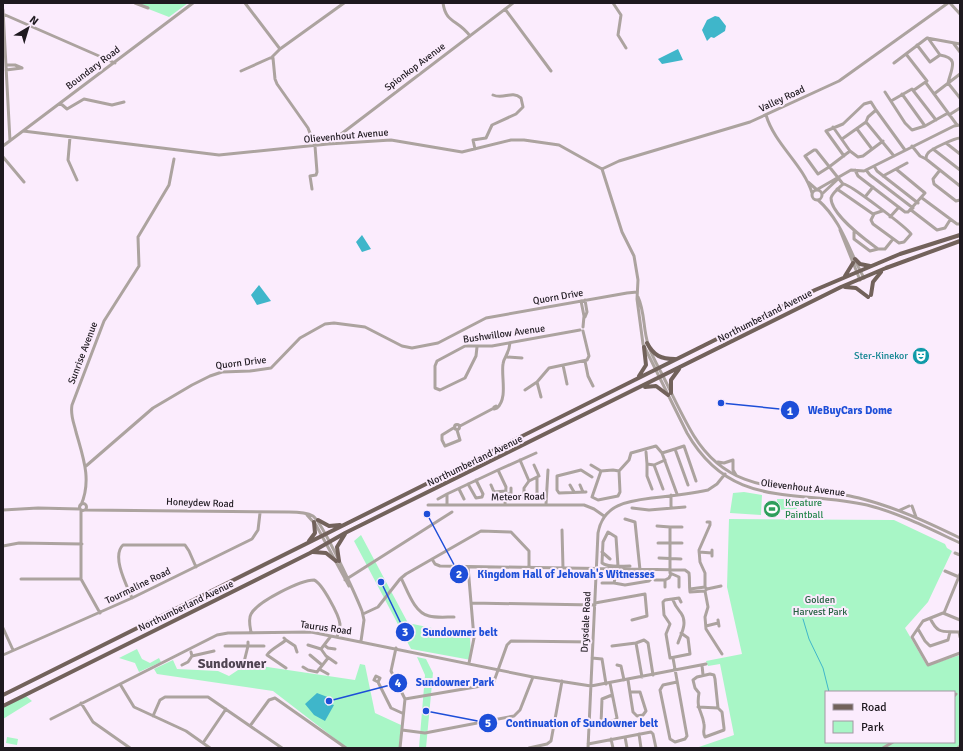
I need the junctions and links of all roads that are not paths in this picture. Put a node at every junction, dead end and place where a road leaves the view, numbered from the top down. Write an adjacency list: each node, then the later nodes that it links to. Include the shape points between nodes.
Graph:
1 (135, 3): 9 (street)
2 (193, 3): 26 (street, Boundary Road)
3 (245, 3): 20 (street)
4 (344, 3): 20 (street)
5 (443, 3): 14 (street, via 444,13 463,26)
6 (513, 3): 10 (street, Spionkop Avenue)
7 (613, 3): 19 (street, via 621,15 618,35)
8 (949, 3): 13 (street); 47 (street, Valley Road, via 847,77)
9 (148, 8)
10 (505, 9): 14 (street, Spionkop Avenue); 31 (street)
11 (3, 10): 12 (street)
12 (3, 14): 21 (street); 26 (street)
13 (960, 14)
14 (470, 36): 60 (street, Spionkop Avenue)
15 (928, 38): 16 (street, via 947,40); 18 (street); 24 (street)
16 (954, 44): 17 (street); 22 (street)
17 (960, 44)
18 (916, 45): 23 (street); 24 (street, via 930,62)
19 (626, 48)
20 (280, 49): 25 (street)
21 (4, 50): 28 (street)
22 (960, 52)
23 (906, 54): 27 (street); 33 (street)
24 (940, 55): 34 (street, via 949,57 953,64)
25 (272, 57): 30 (street); 63 (street, via 274,79 305,122)
26 (115, 63): 43 (street, Boundary Road)
27 (894, 63)
28 (8, 65): 29 (street); 29 (street, via 22,68)
29 (8, 70): 58 (street)
30 (241, 71)
31 (551, 71)
32 (960, 74): 34 (street)
33 (926, 82): 35 (street); 38 (street)
34 (948, 83): 38 (street); 40 (street)
35 (914, 90): 37 (street, via 909,89); 48 (street)
36 (885, 92): 41 (street)
37 (902, 94): 41 (street); 51 (street)
38 (934, 94): 46 (street)
39 (493, 95): 65 (street, via 499,97 515,94 521,98 523,107 516,114 492,125 486,138 473,140)
40 (960, 98)
41 (891, 101): 51 (street, via 912,130)
42 (124, 102): 43 (street, via 112,105 84,99 68,109)
43 (60, 103): 54 (street, Boundary Road)
44 (960, 108): 46 (street)
45 (876, 110): 49 (street); 52 (street, via 873,103 866,103 844,123); 68 (street)
46 (948, 114): 48 (street); 50 (street)
47 (766, 115): 79 (street, Valley Road, via 619,161); 88 (street, via 774,134)
48 (936, 120): 51 (street)
49 (866, 122): 53 (street); 59 (street)
50 (958, 125): 64 (street)
51 (925, 126)
52 (833, 127): 57 (street); 71 (street, via 826,131)
53 (857, 129): 57 (street); 66 (street)
54 (23, 131): 55 (street, Olievenhout Avenue); 58 (street, Boundary Road)
55 (70, 137): 63 (street, Olievenhout Avenue, via 214,155); 87 (street, via 68,160)
56 (960, 138): 61 (street)
57 (842, 139): 69 (street)
58 (10, 141): 62 (street, Boundary Road)
59 (883, 141): 66 (street); 72 (street)
60 (328, 144): 63 (street, Olievenhout Avenue); 65 (street, Olievenhout Avenue, via 395,140 458,151)
61 (946, 144): 67 (street); 70 (street)
62 (3, 146)
63 (315, 146): 94 (street, via 317,172 310,176)
64 (912, 146): 68 (street); 75 (street)
65 (475, 149): 79 (street, Olievenhout Avenue, via 513,140 548,143 566,148)
66 (872, 149): 69 (street, via 858,157)
67 (933, 149): 75 (street, via 928,152); 84 (street)
68 (905, 150): 72 (street)
69 (850, 151): 71 (street)
70 (960, 154)
71 (844, 156): 78 (street)
72 (894, 156): 77 (street)
73 (3, 157): 89 (street)
74 (174, 159): 162 (street, Sunrise Avenue, via 169,185 138,237 139,266 104,321 72,405 71,415)
75 (926, 159): 83 (street)
76 (907, 163): 80 (street)
77 (874, 166): 82 (street); 85 (street)
78 (829, 167): 78 (street, via 815,150 805,156 818,174); 86 (street)
79 (602, 169): 123 (street, Olievenhout Avenue, via 622,232 634,256)
80 (896, 169): 85 (street); 100 (street, via 924,191)
81 (855, 170): 82 (street); 86 (street, via 849,170); 93 (street, via 858,176)
82 (866, 170): 106 (street)
83 (940, 170): 91 (street); 102 (street, via 933,180 934,184 956,201)
84 (960, 170)
85 (883, 176): 103 (street)
86 (840, 177): 90 (street); 92 (street)
87 (77, 180)
88 (806, 181): 95 (street); 97 (street)
89 (24, 182)
90 (843, 184): 96 (street); 99 (street, via 848,184)
91 (960, 186)
92 (827, 187): 95 (street); 98 (street)
93 (873, 187): 99 (street); 105 (street)
94 (312, 189)
95 (817, 189): 97 (street); 98 (street)
96 (838, 189): 108 (street); 112 (street, via 832,197 833,203)
97 (812, 193): 101 (street, via 813,198)
98 (822, 195): 101 (street); 104 (street)
99 (865, 197): 107 (street)
100 (922, 198): 103 (street); 110 (street)
101 (818, 200): 104 (street)
102 (960, 200)
103 (918, 203): 106 (street)
104 (825, 206): 117 (street, via 845,236)
105 (899, 207): 106 (street, via 907,212); 109 (street)
106 (912, 209): 110 (street, via 937,230 945,228)
107 (882, 211): 108 (street); 109 (street)
108 (874, 214): 114 (street, via 872,222)
109 (890, 217): 114 (street, via 911,234 902,243)
110 (950, 220): 111 (street)
111 (960, 224)
112 (854, 232): 116 (street); 116 (street, via 854,239 870,251)
113 (960, 234): 118 (main road, Northumberland Avenue)
114 (893, 239): 116 (street, via 885,249)
115 (960, 241): 119 (main road, Northumberland Avenue)
116 (878, 249)
117 (854, 261): 118 (main road); 120 (street); 121 (main road)
118 (870, 266): 120 (main road, Northumberland Avenue)
119 (886, 268): 122 (main road, Northumberland Avenue); 124 (main road, via 874,278 870,296 856,288)
120 (858, 272): 121 (main road, Northumberland Avenue); 122 (street)
121 (843, 278): 136 (main road, Northumberland Avenue)
122 (862, 279): 124 (main road, Northumberland Avenue)
123 (638, 286): 125 (street); 126 (street, Olievenhout Avenue)
124 (841, 288): 139 (main road, Northumberland Avenue)
125 (632, 292): 126 (street, Quorn Drive); 127 (street, Quorn Drive)
126 (637, 292): 132 (street, Olievenhout Avenue, via 641,337)
127 (585, 300): 128 (street, Quorn Drive); 129 (street, via 587,312)
128 (581, 301): 129 (street); 162 (street, Quorn Drive, via 486,318 438,343 412,348 402,346 365,326 325,324 300,338 271,368 216,374 153,408)
129 (584, 319): 130 (street)
130 (582, 329): 131 (street, Bushwillow Avenue); 137 (street, via 589,356)
131 (510, 343): 133 (street, Bushwillow Avenue); 134 (street)
132 (646, 345): 136 (main road, via 658,357); 140 (street, Olievenhout Avenue); 142 (main road, via 646,365)
133 (477, 347): 133 (street, Bushwillow Avenue, via 463,347 437,360 435,388 440,390 465,378 476,356)
134 (507, 357): 135 (street); 150 (street, via 503,364 502,402 460,426 457,425)
135 (522, 358)
136 (677, 359): 140 (main road, Northumberland Avenue)
137 (585, 361): 138 (street); 145 (street)
138 (563, 365): 143 (street, via 547,369); 144 (street)
139 (682, 366): 141 (main road, Northumberland Avenue); 148 (main road, via 673,377)
140 (656, 369): 141 (street, Olievenhout Avenue); 142 (main road, Northumberland Avenue)
141 (661, 377): 146 (main road, Northumberland Avenue); 148 (street, Olievenhout Avenue)
142 (638, 378): 216 (main road, Northumberland Avenue)
143 (537, 382): 147 (street); 149 (street)
144 (566, 384)
145 (593, 386)
146 (639, 389): 148 (main road, via 656,386); 221 (main road, Northumberland Avenue)
147 (525, 390)
148 (669, 394): 157 (street, Olievenhout Avenue, via 694,436); 168 (street, Olievenhout Avenue, via 694,445 708,462)
149 (541, 397)
150 (456, 428): 150 (street, via 442,435 445,446 460,440)
151 (675, 449): 154 (street); 174 (street, via 684,446); 180 (street)
152 (646, 452): 158 (street)
153 (536, 453): 155 (street)
154 (662, 453): 156 (street); 166 (street, via 654,445 632,452 629,460)
155 (520, 460): 163 (street); 173 (street)
156 (665, 460): 161 (street); 192 (street)
157 (716, 462): 167 (street, Olievenhout Avenue); 170 (street, via 732,460 733,470)
158 (646, 464): 161 (street); 175 (street)
159 (534, 465): 171 (street, via 539,476)
160 (591, 465): 165 (street)
161 (654, 465): 186 (street)
162 (86, 466): 204 (street, Sunrise Avenue)
163 (498, 470): 172 (street); 189 (street)
164 (548, 470): 187 (street)
165 (601, 471): 166 (street); 166 (street, via 592,495 595,500 619,495)
166 (619, 471)
167 (728, 471): 168 (street); 170 (street, Olievenhout Avenue)
168 (724, 475): 192 (street, via 708,490); 228 (street, Olievenhout Avenue, via 741,485 774,494 838,500 881,509)
169 (592, 476): 182 (street, via 581,470 560,474 557,476)
170 (737, 476): 208 (street, Olievenhout Avenue, via 758,485 839,494)
171 (537, 478): 173 (street); 194 (street)
172 (476, 480): 176 (street); 176 (street, via 483,494 480,498 474,497)
173 (529, 481): 196 (street, via 524,488)
174 (696, 481)
175 (650, 483): 177 (street); 185 (street)
176 (468, 484): 183 (street)
177 (645, 484)
178 (570, 485): 190 (street)
179 (580, 485): 190 (street, via 585,492)
180 (688, 485)
181 (491, 486): 188 (street)
182 (557, 487): 187 (street); 190 (street, via 559,493)
183 (459, 488): 191 (street); 198 (street)
184 (511, 488): 189 (street, via 511,496)
185 (652, 489)
186 (663, 489)
187 (547, 490): 200 (street)
188 (494, 492): 189 (street); 195 (street)
189 (506, 492): 199 (street)
190 (574, 492)
191 (447, 494): 197 (street); 202 (street)
192 (677, 494): 193 (street)
193 (671, 495): 206 (street); 211 (street, via 623,502)
194 (537, 496)
195 (495, 497)
196 (524, 498)
197 (438, 499)
198 (464, 499)
199 (505, 504): 200 (street, Meteor Road); 202 (street, Meteor Road)
200 (546, 504): 211 (street, Meteor Road, via 587,506)
201 (428, 505): 202 (street, Meteor Road)
202 (447, 505)
203 (685, 507): 206 (street)
204 (83, 508): 207 (street, Honeydew Road); 210 (street, Honeydew Road); 229 (street, Sunrise Avenue)
205 (632, 508): 206 (street)
206 (672, 508)
207 (3, 510)
208 (900, 510): 212 (street, Olievenhout Avenue); 212 (street, via 911,506)
209 (452, 512): 259 (street)
210 (260, 513): 214 (street, Honeydew Road, via 305,513 312,515); 246 (street, Tourmaline Road, via 258,530 254,538)
211 (604, 516): 250 (street, Drysdale Road, via 598,533)
212 (916, 517): 223 (street, Olievenhout Avenue)
213 (625, 519): 252 (street, via 635,522)
214 (316, 521): 216 (main road, via 329,526); 222 (street); 230 (main road, via 315,534)
215 (710, 522): 234 (street)
216 (345, 524): 222 (main road, Northumberland Avenue)
217 (657, 526): 218 (street)
218 (670, 526): 219 (street); 226 (street)
219 (682, 527)
220 (562, 530): 249 (street)
221 (345, 533): 224 (main road, Northumberland Avenue); 243 (main road, via 337,547)
222 (324, 535): 224 (street); 230 (main road, Northumberland Avenue)
223 (960, 538)
224 (328, 543): 232 (main road, Northumberland Avenue); 243 (street)
225 (658, 543): 226 (street)
226 (670, 543): 227 (street); 241 (street)
227 (682, 543)
228 (960, 543)
229 (82, 544): 231 (street, via 19,543); 260 (street)
230 (306, 544): 343 (main road, Northumberland Avenue)
231 (3, 546)
232 (310, 552): 243 (main road, via 324,552); 347 (main road, Northumberland Avenue)
233 (602, 552): 240 (street); 244 (street, via 601,561 604,564); 244 (street, via 608,532 618,538)
234 (699, 552): 235 (street); 270 (street)
235 (712, 553)
236 (955, 553): 237 (street)
237 (960, 555)
238 (659, 558): 241 (street)
239 (432, 559): 247 (street, via 437,566); 248 (street, via 481,531 507,531 529,551); 257 (street)
240 (610, 559)
241 (670, 559): 242 (street); 255 (street)
242 (681, 559)
243 (337, 561): 259 (street)
244 (618, 566): 245 (street); 251 (street)
245 (630, 566)
246 (196, 567): 271 (street, Tourmaline Road); 271 (street, via 185,545 124,545 120,549 119,563)
247 (468, 567): 248 (street); 274 (street)
248 (529, 567): 249 (street)
249 (563, 568): 250 (street)
250 (596, 569): 251 (street); 275 (street, Drysdale Road)
251 (618, 570): 252 (street); 264 (street)
252 (640, 570): 253 (street)
253 (652, 570): 255 (street); 264 (street, via 649,581)
254 (945, 571): 256 (street)
255 (670, 572): 262 (street, via 669,578); 268 (street, via 678,576); 270 (street, via 688,572 690,590)
256 (959, 576): 266 (street)
257 (401, 578): 278 (street, via 378,607); 279 (street, via 423,614 429,617)
258 (21, 579): 260 (street)
259 (346, 579): 278 (street)
260 (81, 580): 276 (street)
261 (655, 580): 262 (street)
262 (665, 580): 267 (street)
263 (602, 583): 264 (street)
264 (614, 583)
265 (721, 586): 270 (street)
266 (955, 586): 269 (street); 277 (street)
267 (665, 587)
268 (680, 587)
269 (960, 588)
270 (706, 589): 284 (street)
271 (132, 598): 276 (street, Tourmaline Road)
272 (673, 600): 273 (street, via 679,598); 289 (street, via 685,622); 315 (street, via 663,602 664,615 671,624 666,634 668,656)
273 (681, 602)
274 (471, 603): 275 (street); 318 (street, via 474,638)
275 (595, 604): 281 (street, via 645,594 647,616); 294 (street, Drysdale Road)
276 (100, 613): 306 (street, Tourmaline Road)
277 (944, 613): 280 (street); 282 (street)
278 (363, 614): 293 (street)
279 (454, 617)
280 (930, 618): 286 (street, via 923,621); 288 (street, via 938,630)
281 (632, 620)
282 (960, 620)
283 (718, 623): 284 (street)
284 (706, 626): 310 (street)
285 (3, 628): 306 (street)
286 (918, 629): 288 (street, via 930,646 947,641); 309 (street, via 912,638 928,665)
287 (250, 632): 290 (street, Taurus Road, via 307,632); 291 (street, via 250,618 256,608 289,588 314,580 321,585 337,617 340,626); 339 (street, Taurus Road, via 217,635)
288 (950, 632): 292 (street, via 959,632)
289 (681, 633): 296 (street); 315 (street, via 688,638 690,654)
290 (331, 636): 291 (street, Taurus Road); 299 (street)
291 (338, 637): 293 (street, Taurus Road)
292 (960, 637)
293 (361, 641): 303 (street, Taurus Road)
294 (593, 642): 314 (street, Drysdale Road); 327 (street, via 511,641)
295 (636, 642): 302 (street); 330 (street, via 644,640 648,643); 333 (street)
296 (678, 643)
297 (248, 644): 300 (street); 301 (street); 317 (street, via 244,662)
298 (308, 645): 304 (street)
299 (324, 645): 304 (street); 305 (street)
300 (225, 646)
301 (264, 646)
302 (612, 646)
303 (396, 648): 318 (street, Taurus Road); 345 (street, via 391,670)
304 (321, 649): 313 (street)
305 (335, 649)
306 (13, 650): 311 (street, Tourmaline Road)
307 (214, 651): 320 (street, via 191,654 188,662)
308 (297, 652): 325 (street, via 295,646 285,639 267,655)
309 (960, 653)
310 (722, 654)
311 (3, 655)
312 (310, 655): 321 (street)
313 (328, 658): 316 (street); 321 (street)
314 (592, 658): 340 (street, via 602,659); 341 (street, Drysdale Road)
315 (673, 658): 328 (street)
316 (336, 662)
317 (223, 663)
318 (469, 663): 327 (street, Taurus Road)
319 (706, 664): 323 (street, Taurus Road)
320 (182, 665)
321 (322, 665): 326 (street)
322 (617, 665): 334 (street, via 621,666)
323 (702, 665): 328 (street, Taurus Road); 331 (street)
324 (303, 667): 326 (street, via 315,672)
325 (286, 668)
326 (319, 669): 329 (street)
327 (498, 669): 332 (street, Taurus Road); 345 (street, via 494,683 490,685)
328 (675, 671): 330 (street, Taurus Road); 337 (street)
329 (328, 674)
330 (653, 675): 333 (street, Taurus Road)
331 (703, 675): 348 (street, via 693,680 699,692); 349 (street, via 714,675)
332 (533, 677): 335 (street, Taurus Road); 355 (street, via 520,710 514,716 425,733)
333 (642, 677): 334 (street, Taurus Road)
334 (626, 680): 338 (street, Taurus Road); 342 (street)
335 (562, 681): 341 (street, Taurus Road); 366 (street, via 551,740 547,744)
336 (378, 682): 351 (street, via 392,710)
337 (677, 682): 337 (street, via 665,684 660,690 670,739 675,742 687,737)
338 (610, 683): 340 (street, Taurus Road); 344 (street)
339 (120, 684): 346 (street, Taurus Road); 352 (street, via 134,707)
340 (606, 684): 341 (street, Taurus Road)
341 (591, 686): 360 (street, Drysdale Road)
342 (630, 692): 342 (street, via 634,714 643,715 646,711 640,692)
343 (3, 695)
344 (612, 695): 344 (street, via 617,718 601,724 602,698)
345 (405, 700): 351 (street)
346 (81, 703): 353 (street, Taurus Road); 361 (street, via 93,722)
347 (3, 706)
348 (698, 707): 349 (street); 349 (street, via 704,723 705,737 724,729 722,712)
349 (718, 708)
350 (226, 710): 352 (street, via 206,696 167,696 160,700); 354 (street); 359 (street)
351 (402, 713): 355 (street)
352 (153, 716): 359 (street, via 186,731)
353 (51, 719)
354 (250, 726): 363 (street); 364 (street, via 269,700 275,698)
355 (402, 730): 365 (street)
356 (638, 734): 357 (street); 370 (street); 371 (street, via 653,733)
357 (625, 737): 358 (street); 369 (street)
358 (611, 739): 360 (street); 368 (street)
359 (203, 743): 362 (street)
360 (588, 744): 367 (street, Drysdale Road)
361 (130, 748)
362 (210, 748)
363 (282, 748)
364 (346, 748)
365 (400, 748)
366 (529, 748)
367 (588, 748)
368 (613, 748)
369 (627, 748)
370 (642, 748)
371 (656, 748)

